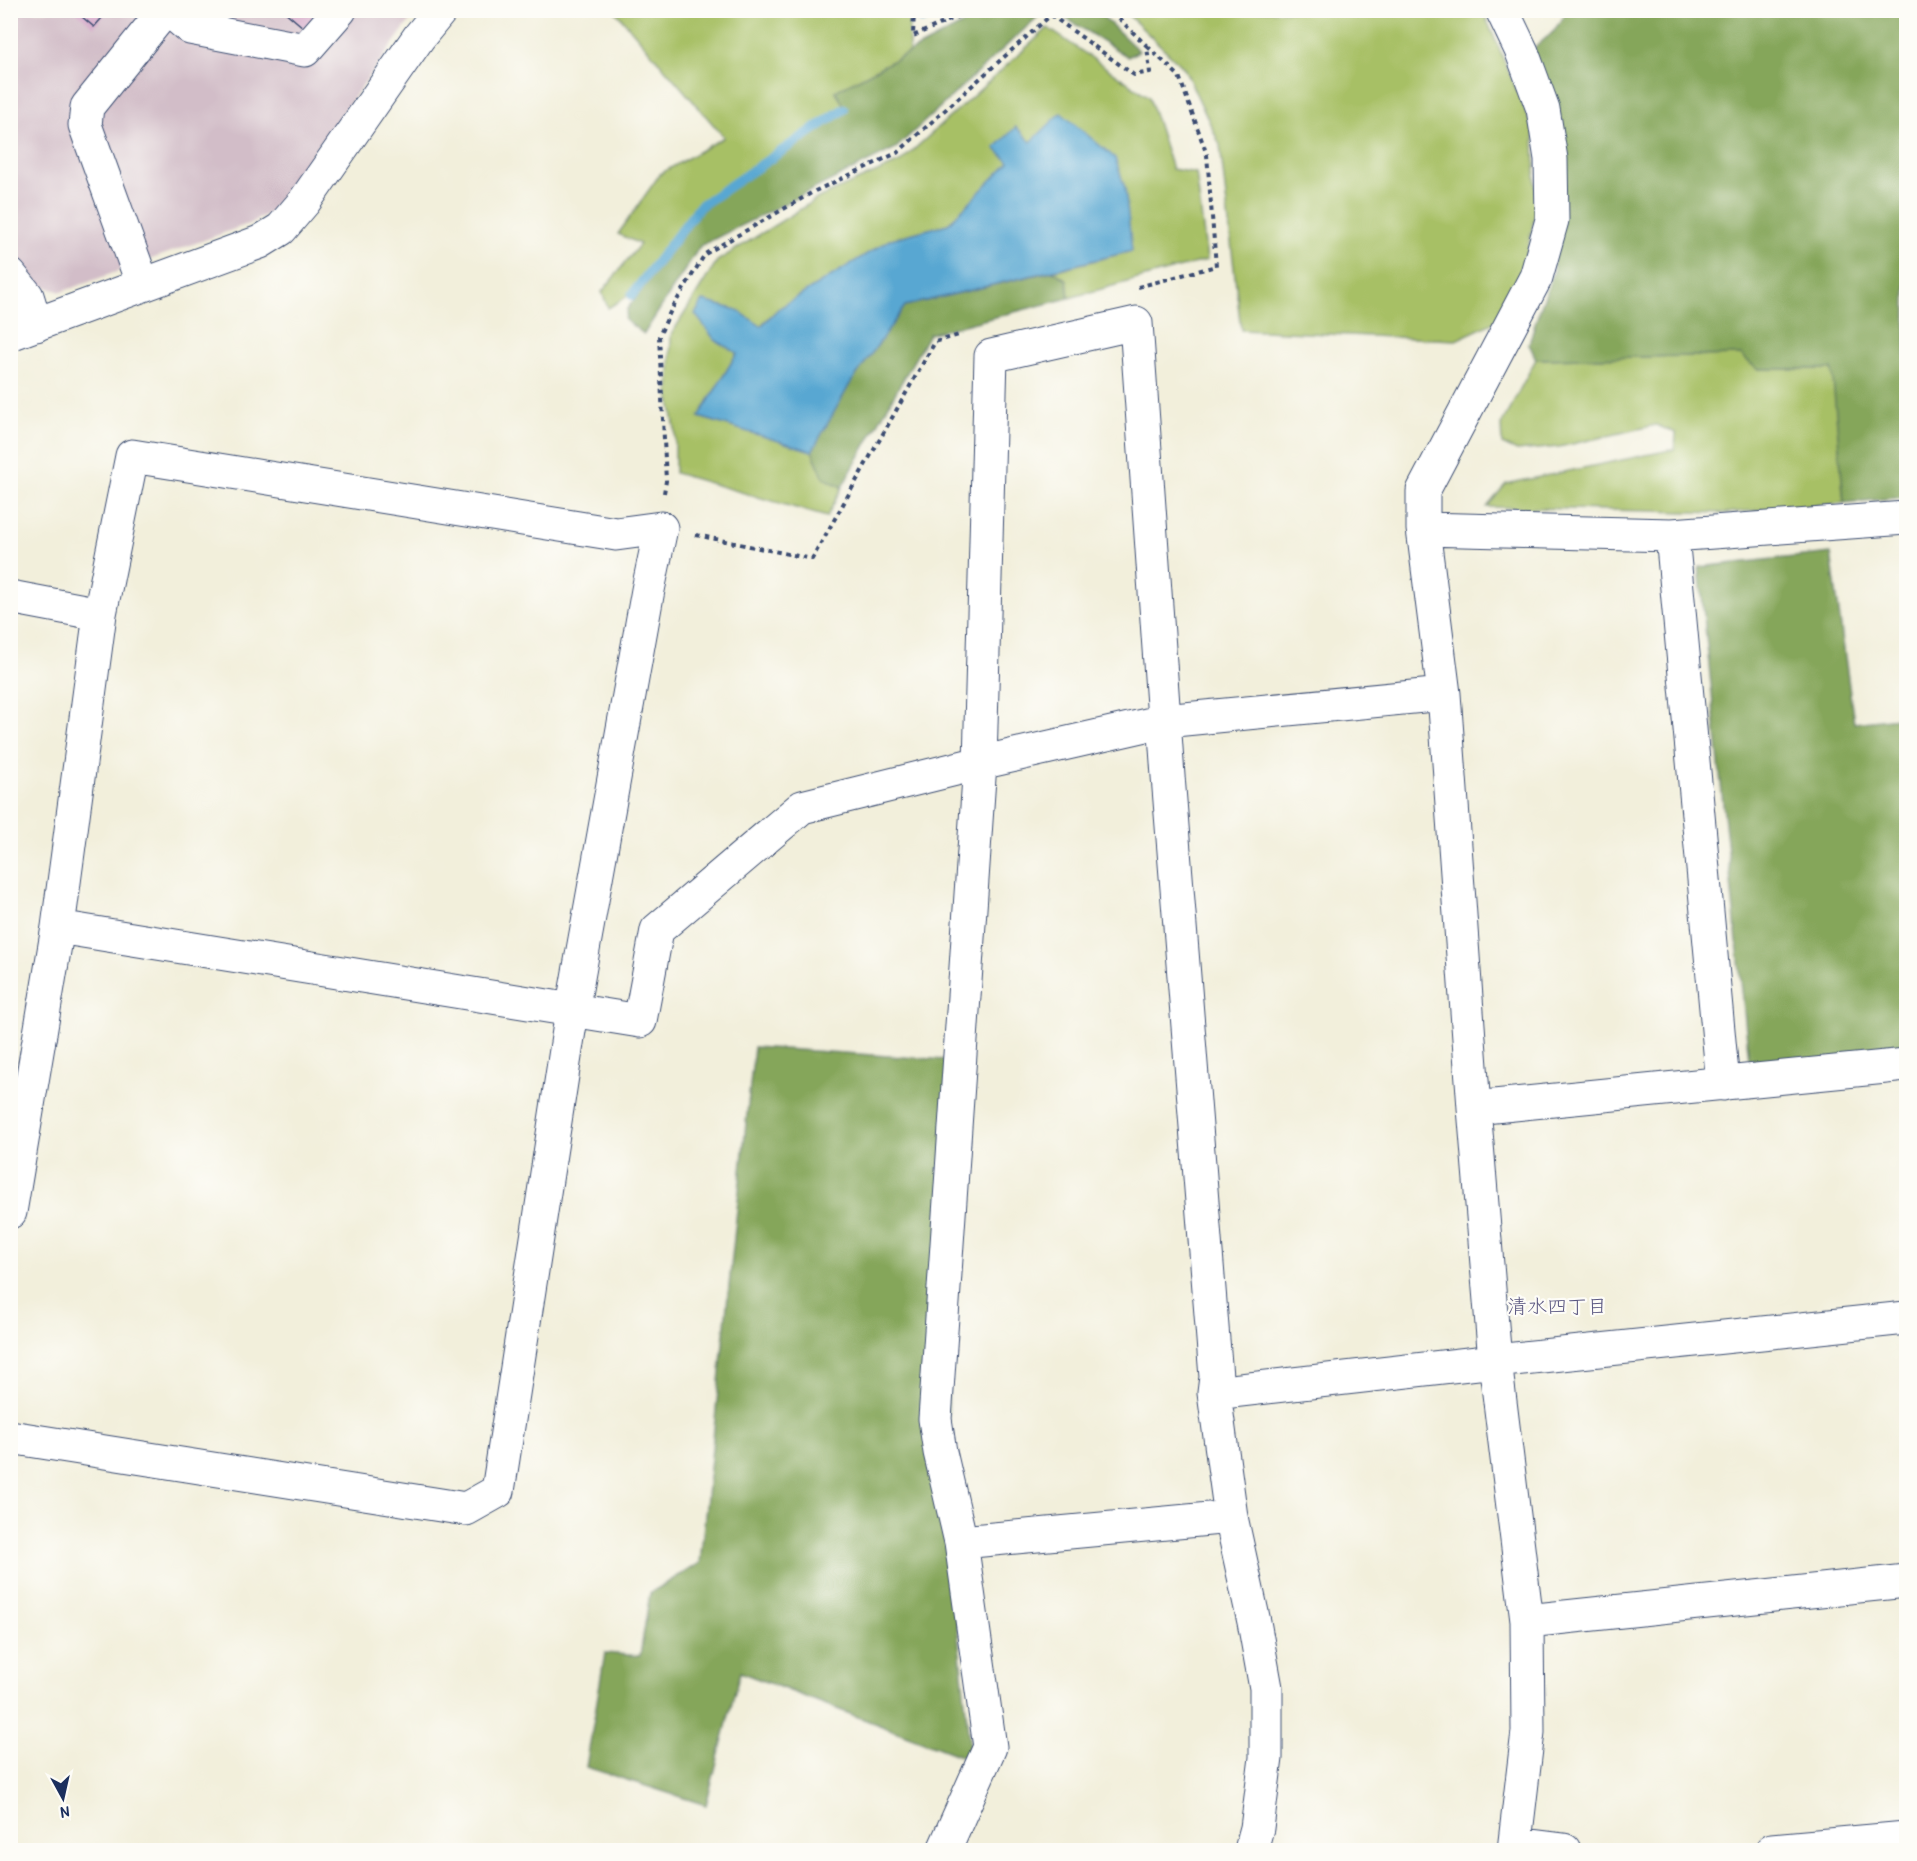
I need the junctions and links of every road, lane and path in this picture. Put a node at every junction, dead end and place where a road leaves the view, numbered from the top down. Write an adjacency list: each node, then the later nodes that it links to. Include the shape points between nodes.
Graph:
1 (167, 10): 2 (street, via 190,28 305,50); 9 (street, via 87,107 85,125)
2 (340, 10)
3 (441, 10): 9 (street, via 281,229 260,242)
4 (914, 10): 5 (path, via 913,36)
5 (973, 10)
6 (1110, 10): 12 (path, via 1148,46 1150,72 1134,75 1051,15 897,153 815,190 705,254 659,336 666,480)
7 (1502, 10): 13 (street, via 1543,109 1551,159 1552,220 1536,277 1423,491)
8 (10, 275): 10 (street, via 27,296)
9 (143, 285): 10 (street)
10 (23, 329)
11 (1906, 518): 14 (street)
12 (661, 528): 16 (street, via 616,534 132,456); 21 (street)
13 (1423, 529): 14 (street); 17 (street)
14 (1672, 535): 23 (street)
15 (10, 597): 16 (street)
16 (100, 614): 20 (street)
17 (1444, 694): 18 (street); 24 (street)
18 (1164, 721): 19 (street); 19 (street, via 1136,322 991,356); 28 (street, via 1216,1377)
19 (980, 763): 21 (street, via 802,807 657,930 640,1021); 31 (street, via 935,1419)
20 (58, 927): 21 (street); 25 (street)
21 (572, 1011): 29 (street, via 498,1491 466,1509)
22 (1906, 1065): 23 (street)
23 (1723, 1084): 24 (street)
24 (1474, 1108): 27 (street)
25 (10, 1212)
26 (1906, 1318): 27 (street)
27 (1495, 1361): 28 (street); 33 (street)
28 (1214, 1393): 30 (street)
29 (10, 1437)
30 (1231, 1517): 31 (street); 37 (street, via 1266,1688 1266,1758)
31 (961, 1542): 36 (street, via 990,1747)
32 (1906, 1581): 33 (street)
33 (1527, 1621): 35 (street, via 1528,1732)
34 (1906, 1838): 39 (street)
35 (1515, 1847): 38 (street)
36 (944, 1851)
37 (1251, 1851)
38 (1564, 1851)
39 (1772, 1851)

